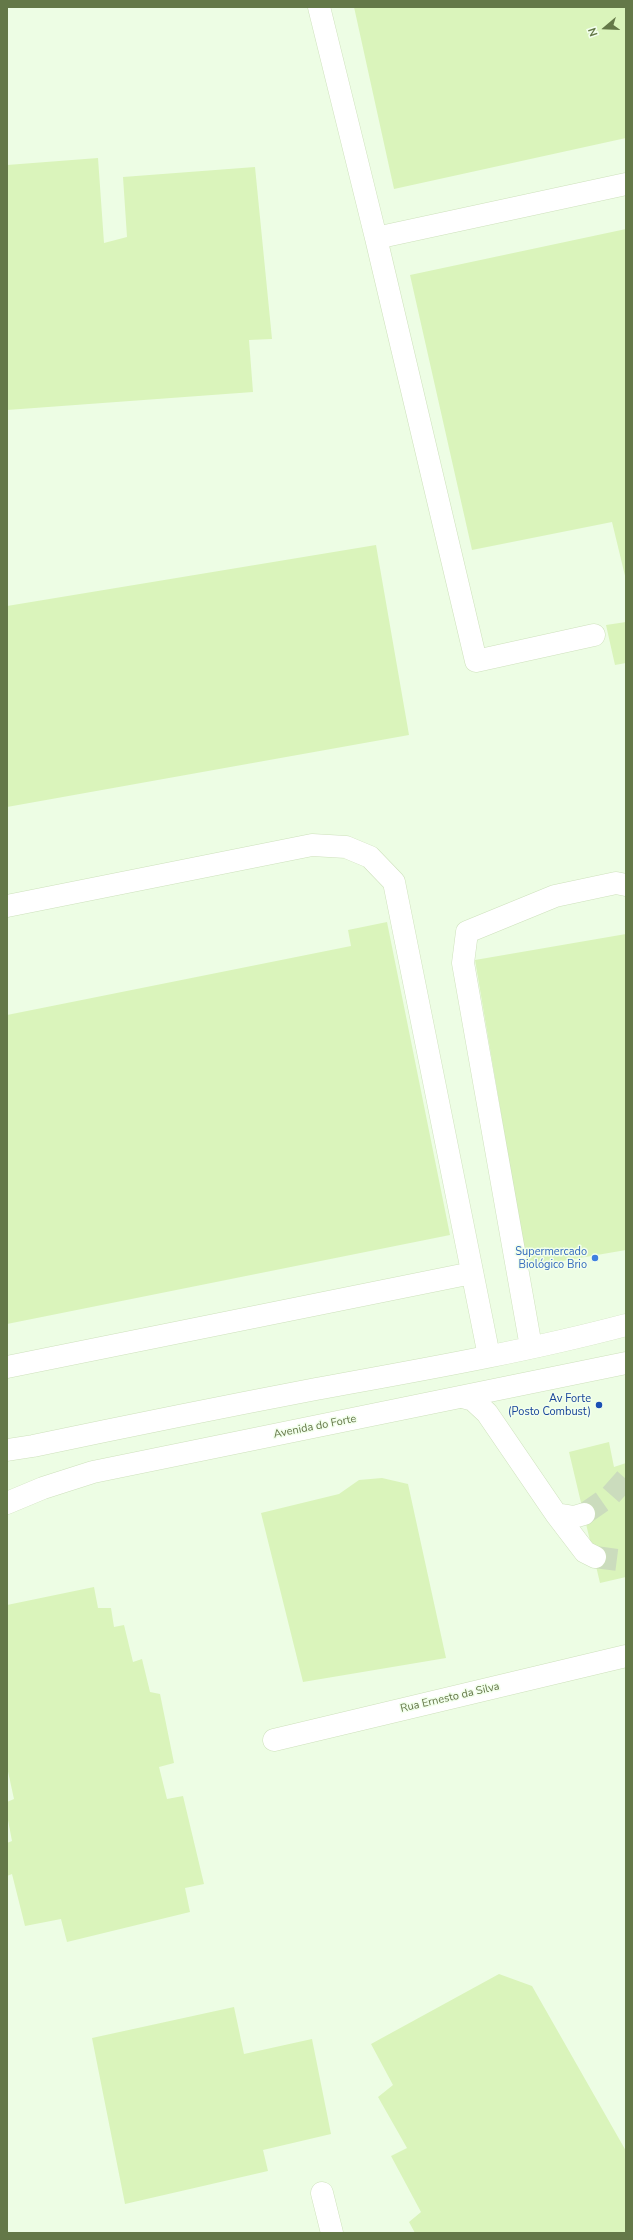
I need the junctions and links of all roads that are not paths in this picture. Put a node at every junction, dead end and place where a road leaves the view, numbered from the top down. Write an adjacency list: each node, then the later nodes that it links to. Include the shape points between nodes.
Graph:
1 (319, 7): 3 (street)
2 (626, 184): 3 (street)
3 (376, 238): 4 (street, via 476,661)
4 (594, 635)
5 (626, 885): 9 (street, via 616,883 555,896 467,932 463,963)
6 (7, 906): 7 (street, via 312,845 346,847 370,857 394,882)
7 (472, 1273): 10 (street); 12 (street)
8 (626, 1325): 9 (street)
9 (531, 1347): 10 (street)
10 (489, 1356): 14 (street)
11 (626, 1363): 13 (street, Avenida do Forte)
12 (7, 1367)
13 (462, 1397): 15 (street, Avenida do Forte, via 93,1472); 16 (street, via 473,1400 487,1413)
14 (7, 1450)
15 (7, 1502)
16 (556, 1514): 17 (street, via 574,1517); 18 (street, via 585,1552)
17 (584, 1514)
18 (595, 1557)
19 (626, 1656): 20 (street, Rua Ernesto da Silva)
20 (274, 1740)
21 (322, 2194): 22 (street)
22 (332, 2233)

